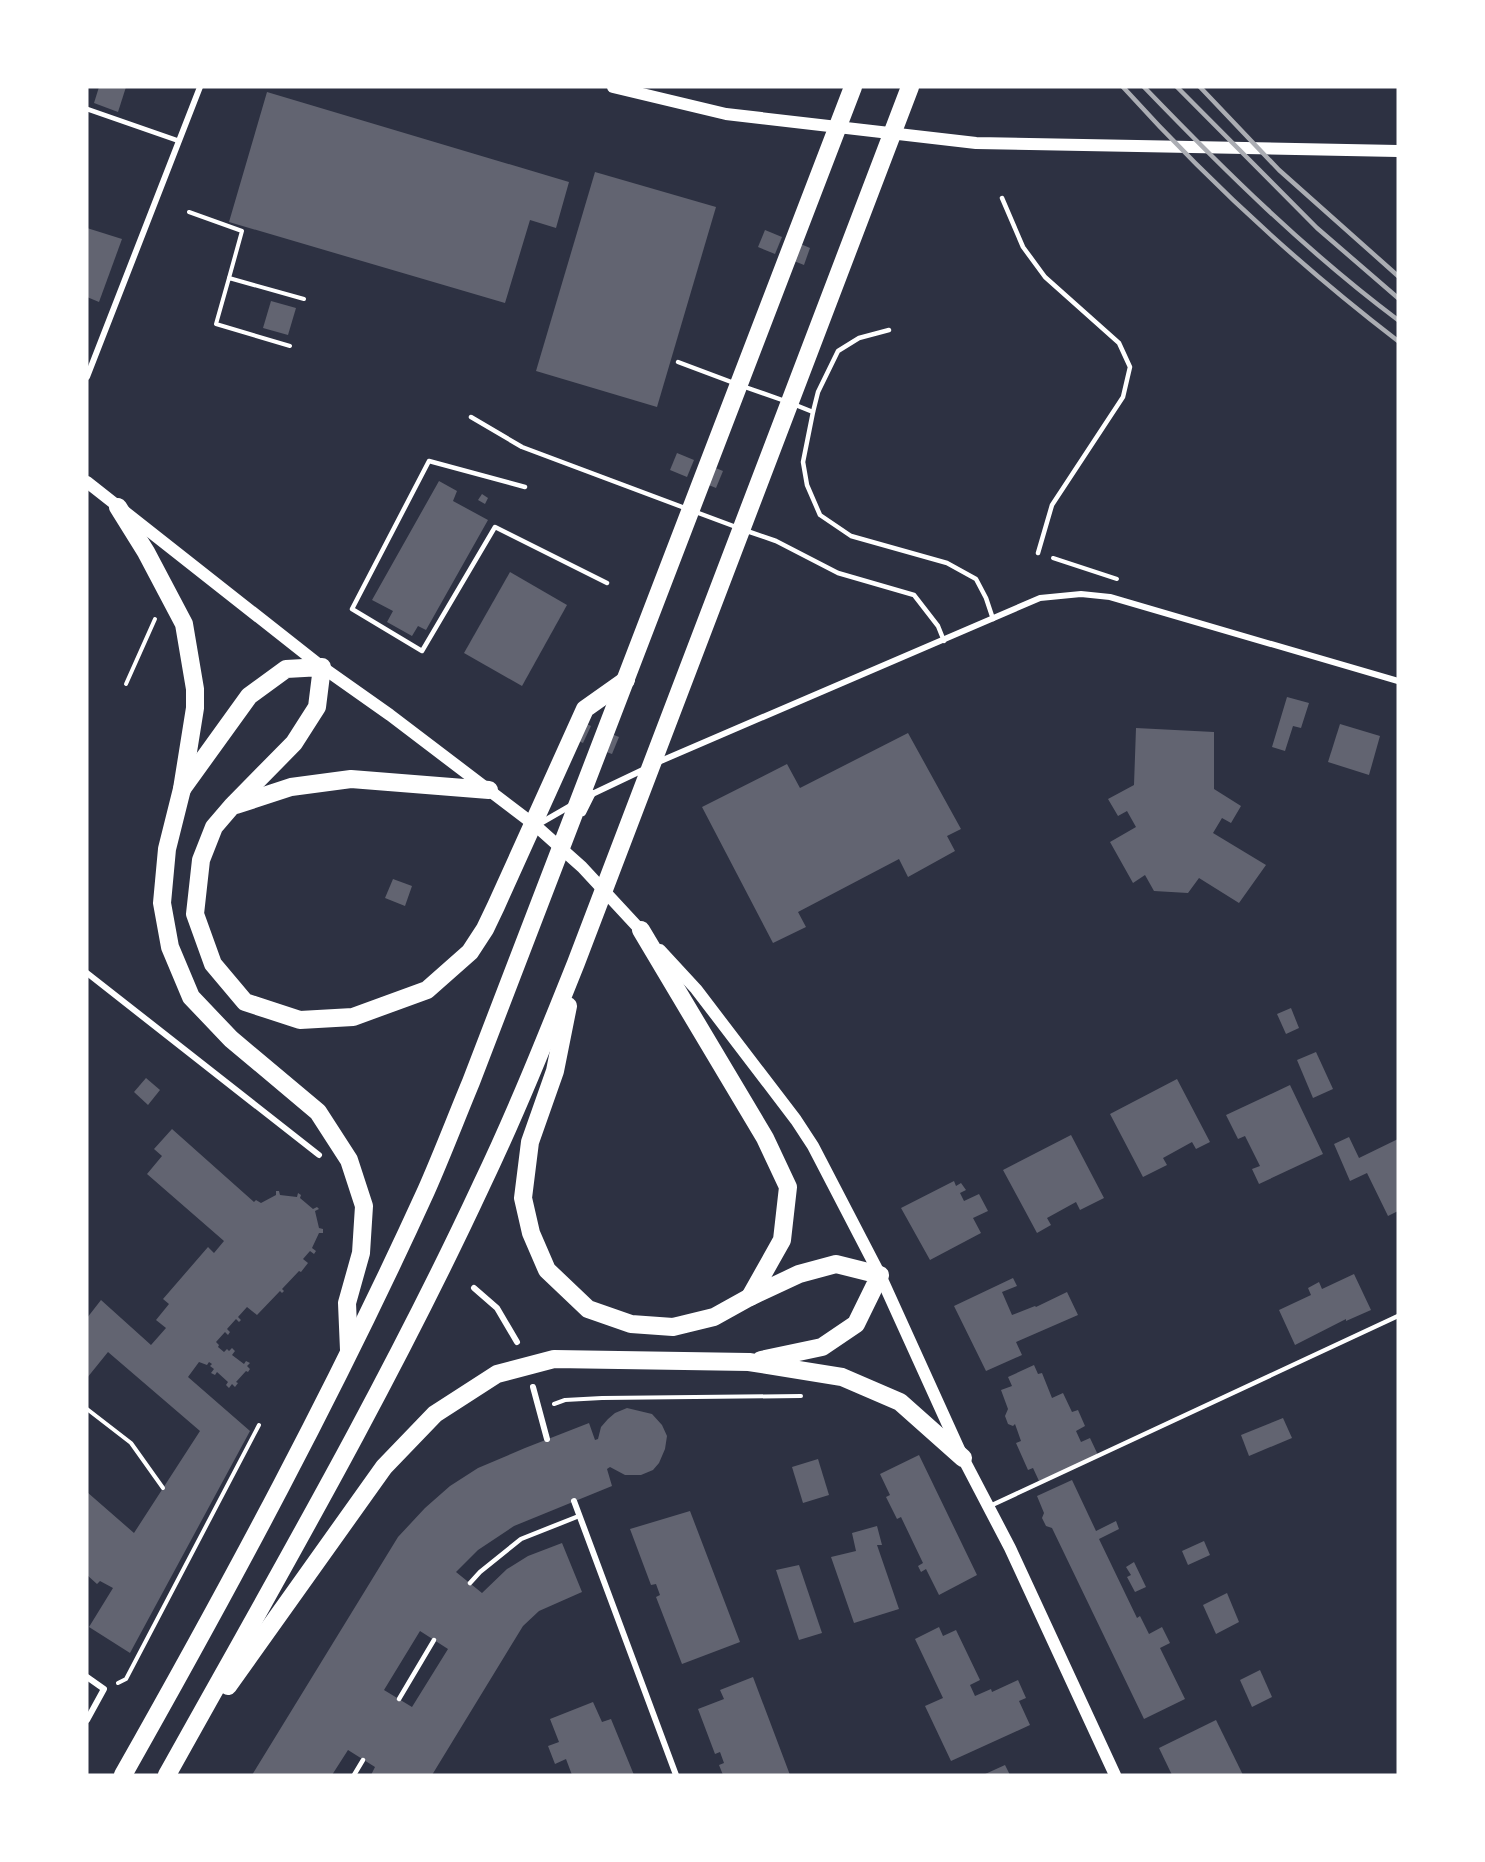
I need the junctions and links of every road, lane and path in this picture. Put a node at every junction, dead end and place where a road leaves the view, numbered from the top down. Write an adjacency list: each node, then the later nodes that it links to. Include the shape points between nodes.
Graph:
1 (200, 87): 6 (street)
2 (613, 87): 7 (main road, via 726,114 976,143)
3 (853, 87): 27 (highway)
4 (910, 87): 37 (highway)
5 (87, 109): 6 (lane)
6 (179, 141): 15 (street)
7 (1398, 151)
8 (1002, 198): 21 (lane, via 1023,247 1045,277 1119,343 1130,367 1123,397 1052,505)
9 (189, 212): 10 (path, via 242,231)
10 (229, 278): 11 (path); 13 (path, via 216,324)
11 (304, 299)
12 (889, 330): 16 (lane, via 859,338 838,351)
13 (290, 346)
14 (678, 362): 16 (lane)
15 (87, 377)
16 (813, 412): 24 (lane, via 803,462 807,485 820,515 851,536 947,563 976,579)
17 (471, 417): 25 (lane, via 522,447 776,542 838,573 914,596)
18 (87, 482): 20 (main road)
19 (525, 487): 22 (lane, via 429,461 352,609 422,651 495,527)
20 (118, 507): 23 (highway); 26 (main road)
21 (1038, 553)
22 (607, 583)
23 (165, 587): 29 (path, via 161,606); 30 (highway, via 184,624 195,689)
24 (993, 619): 25 (street); 28 (street, via 1040,598 1081,594 1110,597)
25 (944, 640): 32 (street)
26 (322, 667): 30 (highway, via 286,669 249,696); 31 (main road); 33 (highway, via 317,707 294,743)
27 (626, 680): 33 (highway, via 585,709 470,952 427,990 353,1017 300,1020 245,1002 213,964 195,914 201,860 214,827); 45 (highway, via 471,1082 427,1189)
28 (1398, 681)
29 (126, 684)
30 (182, 789): 45 (highway, via 167,849 162,903 170,947 191,997 231,1039 318,1112 349,1160 364,1206 361,1253 347,1303)
31 (489, 790): 33 (highway, via 351,779 291,787); 34 (main road)
32 (593, 792): 34 (street); 35 (street)
33 (232, 806)
34 (536, 826): 35 (main road)
35 (566, 852): 36 (main road)
36 (641, 930): 40 (main road, via 696,989 796,1120); 42 (highway, via 765,1138 789,1187 782,1240)
37 (576, 963): 42 (highway, via 555,1071 530,1142 523,1198 531,1233 547,1270 588,1309 631,1324 673,1327 714,1317); 65 (highway, via 482,1186 404,1342)
38 (87, 973): 39 (street)
39 (319, 1155)
40 (880, 1275): 42 (highway, via 836,1264 799,1274); 46 (highway, via 856,1324 822,1347); 53 (main road)
41 (474, 1288): 44 (street, via 497,1308)
42 (750, 1297)
43 (1398, 1316): 56 (lane)
44 (517, 1342)
45 (349, 1355): 66 (highway)
46 (749, 1362): 53 (highway, via 842,1377 900,1402); 65 (highway, via 554,1359 497,1374 435,1414 384,1467)
47 (533, 1387): 49 (street)
48 (807, 1396): 49 (path, via 602,1398 565,1400)
49 (539, 1408): 52 (street)
50 (87, 1409): 54 (path, via 132,1443)
51 (259, 1425): 61 (path, via 126,1679)
52 (547, 1439)
53 (963, 1458): 56 (main road)
54 (163, 1488)
55 (574, 1502): 57 (street)
56 (987, 1507): 69 (main road, via 1010,1548)
57 (579, 1516): 58 (lane, via 521,1539); 68 (street)
58 (470, 1583)
59 (434, 1640): 62 (lane)
60 (87, 1677): 61 (street)
61 (104, 1689): 63 (street)
62 (399, 1699)
63 (87, 1720)
64 (363, 1760): 67 (lane)
65 (171, 1768)
66 (123, 1775)
67 (354, 1775)
68 (676, 1775)
69 (1115, 1775)

